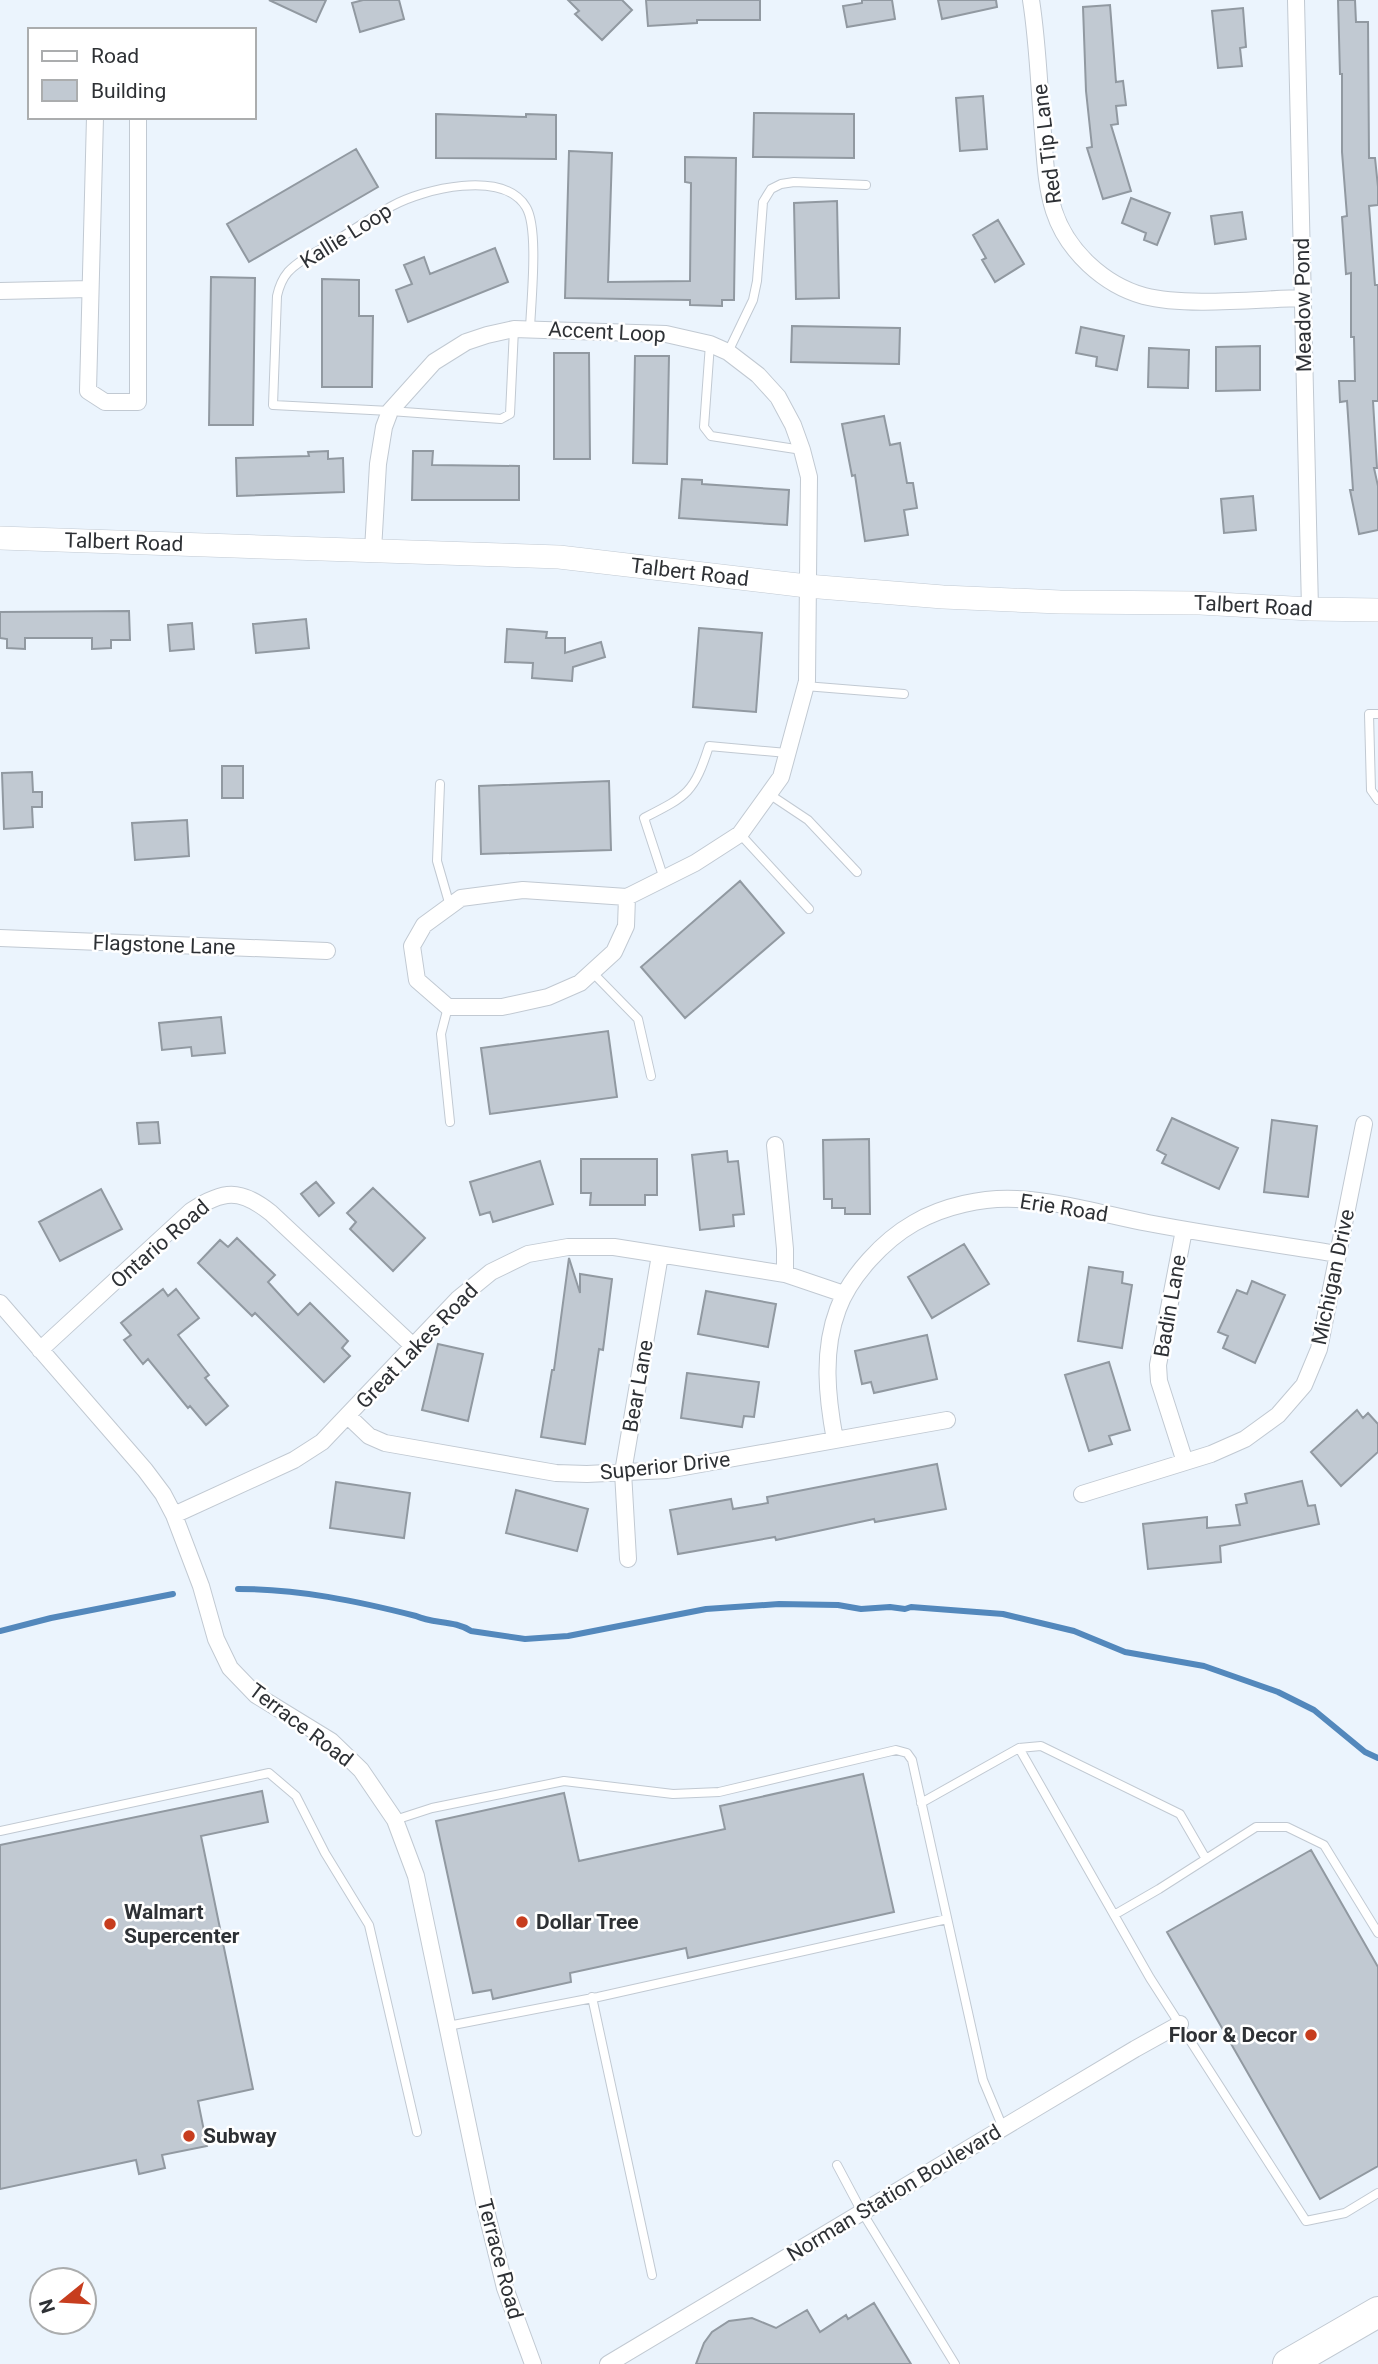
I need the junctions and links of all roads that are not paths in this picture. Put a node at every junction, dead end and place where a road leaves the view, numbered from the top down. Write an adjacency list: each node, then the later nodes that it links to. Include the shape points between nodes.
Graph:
1 (1031, 0): 8 (street, Red Tip Lane, via 1054,213 1088,264 1105,278 1143,296 1184,301)
2 (1296, 0): 8 (street, Meadow Pond)
3 (95, 119): 6 (street)
4 (138, 119): 6 (street, via 138,402 105,402 88,391)
5 (866, 185): 11 (lane, via 794,182 771,189 763,202 753,300)
6 (90, 289): 7 (street)
7 (0, 291)
8 (1303, 298): 17 (street, Meadow Pond)
9 (522, 329): 10 (street, Accent Loop, via 666,334); 12 (street, Accent Loop, via 466,342 434,362); 12 (lane, via 510,414 501,419); 12 (lane, Kallie Loop, via 531,226 526,207 512,193 491,186 418,195 393,205 298,264 281,283 277,296 273,405)
10 (710, 344): 11 (street, Accent Loop); 13 (lane, via 704,427 711,436)
11 (728, 352): 13 (street, Accent Loop, via 778,397)
12 (390, 411): 15 (street, Accent Loop, via 378,464)
13 (802, 450): 16 (street, Accent Loop, via 809,477)
14 (0, 538): 15 (street, Talbert Road)
15 (373, 550): 16 (street, Talbert Road, via 559,556)
16 (807, 586): 17 (street, Talbert Road, via 943,597); 19 (street, Accent Loop)
17 (1310, 609): 18 (street, Talbert Road)
18 (1378, 610)
19 (806, 687): 20 (lane); 22 (street, Accent Loop)
20 (904, 694)
21 (1373, 714): 25 (lane, via 1371,790)
22 (787, 753): 24 (street, Accent Loop, via 781,777); 28 (lane, via 709,746 700,776 681,800 644,818)
23 (440, 785): 30 (lane, via 437,862)
24 (769, 794): 26 (street, Accent Loop); 27 (lane, via 808,820)
25 (1378, 800)
26 (740, 834): 28 (street); 31 (lane)
27 (857, 872)
28 (664, 879): 29 (street)
29 (626, 897): 30 (street, via 523,890 461,898); 34 (street, via 626,926 614,952)
30 (450, 905): 35 (street, via 424,925 412,946 417,980)
31 (809, 909)
32 (0, 938): 33 (street, Flagstone Lane)
33 (327, 951)
34 (592, 972): 35 (street, via 580,984 548,997 502,1007); 36 (lane, via 638,1019)
35 (448, 1007): 37 (lane, via 441,1034)
36 (652, 1076)
37 (450, 1122)
38 (1364, 1124): 41 (street, Michigan Drive)
39 (775, 1145): 43 (street)
40 (1184, 1230): 41 (street, Erie Road); 44 (street, Erie Road, via 1017,1199 977,1202 914,1223 888,1242); 51 (street, Badin Lane, via 1158,1365)
41 (1338, 1254): 51 (street, Michigan Drive, via 1320,1349 1304,1385 1279,1415 1245,1439)
42 (660, 1255): 43 (street, Great Lakes Road); 46 (street, Great Lakes Road, via 614,1247 568,1247 528,1254 491,1272); 52 (street, Bear Lane)
43 (785, 1274): 44 (street, Great Lakes Road)
44 (844, 1294): 50 (street, Erie Road, via 827,1364)
45 (0, 1303): 47 (street, Terrace Road)
46 (412, 1346): 47 (street, Ontario Road, via 271,1213 256,1201 233,1194 212,1198 191,1211); 48 (street, Great Lakes Road)
47 (40, 1350): 54 (street, Terrace Road, via 145,1470)
48 (348, 1416): 52 (street, Superior Drive, via 369,1436 385,1443 556,1473); 54 (street, Great Lakes Road, via 323,1442 294,1460)
49 (947, 1420): 50 (street, Superior Drive)
50 (835, 1440): 52 (street, Superior Drive, via 667,1470)
51 (1185, 1462): 53 (street, Michigan Drive)
52 (623, 1472): 55 (street, Bear Lane)
53 (1082, 1494)
54 (174, 1515): 58 (street, Terrace Road, via 230,1668 256,1695 331,1741 360,1770)
55 (628, 1559)
56 (1019, 1748): 57 (lane); 60 (lane, via 1041,1746 1180,1814); 61 (lane)
57 (921, 1803): 58 (lane, via 912,1760 896,1750 719,1793 673,1794 564,1782 432,1808); 62 (lane)
58 (395, 1820): 66 (street, Terrace Road, via 416,1875)
59 (0, 1831): 68 (lane, via 270,1773 296,1796 369,1925)
60 (1206, 1859): 61 (lane); 63 (lane, via 1256,1827 1287,1827 1324,1845)
61 (1114, 1915): 65 (lane)
62 (947, 1919): 64 (lane); 67 (lane, via 983,2080)
63 (1378, 1933)
64 (592, 1997): 66 (lane); 72 (lane)
65 (1180, 2024): 67 (street, Norman Station Boulevard); 70 (lane, via 1307,2221 1345,2213)
66 (448, 2026): 74 (street, Terrace Road, via 505,2288)
67 (1003, 2128): 71 (street, Norman Station Boulevard)
68 (417, 2132)
69 (838, 2165): 71 (lane)
70 (1378, 2193)
71 (862, 2212): 75 (street, Norman Station Boulevard); 76 (lane)
72 (652, 2275)
73 (1378, 2312): 77 (highway)
74 (533, 2364)
75 (608, 2364)
76 (955, 2364)
77 (1288, 2364)

